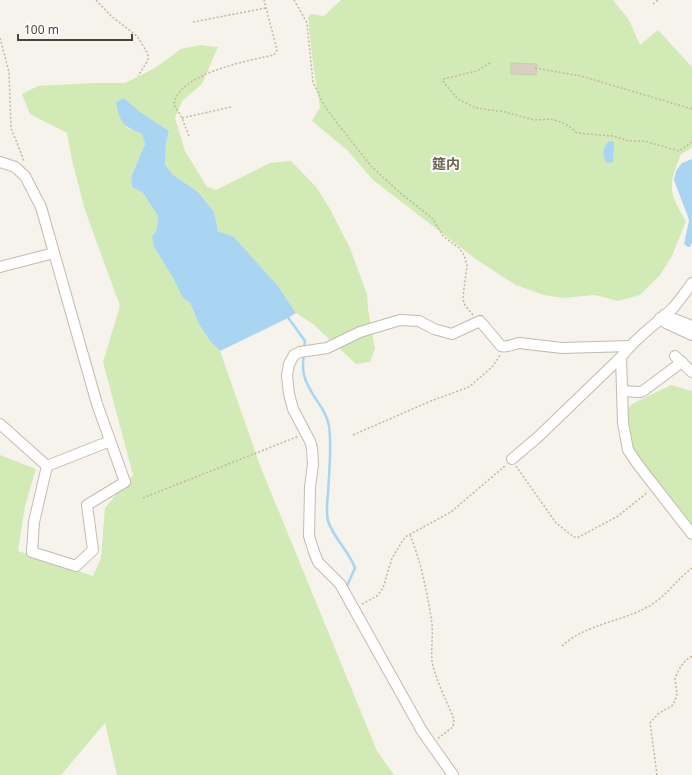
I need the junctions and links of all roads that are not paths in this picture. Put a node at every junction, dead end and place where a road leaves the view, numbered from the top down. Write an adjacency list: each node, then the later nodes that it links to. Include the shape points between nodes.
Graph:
1 (0, 162): 2 (street, via 15,167 25,176 41,207)
2 (54, 253): 3 (street); 13 (street)
3 (0, 267)
4 (692, 283): 5 (street, via 674,307)
5 (662, 317): 6 (street); 7 (street, via 666,323); 8 (street)
6 (692, 326)
7 (692, 335)
8 (630, 346): 9 (street); 17 (street, via 562,348 519,343 505,347 501,346 480,321 452,334 419,321 400,320 360,332 327,348 300,352 294,355 289,364 287,376 293,409 312,448 309,515 314,552 322,566 340,584 430,743)
9 (621, 357): 11 (street); 14 (street)
10 (692, 372): 11 (street, via 679,359 643,391)
11 (622, 391): 16 (street, via 623,423 628,450)
12 (0, 424): 15 (street)
13 (110, 441): 15 (street); 15 (street, via 125,482 87,504 93,550 76,566 32,552 34,522)
14 (512, 459)
15 (47, 466)
16 (692, 534)
17 (454, 775)

